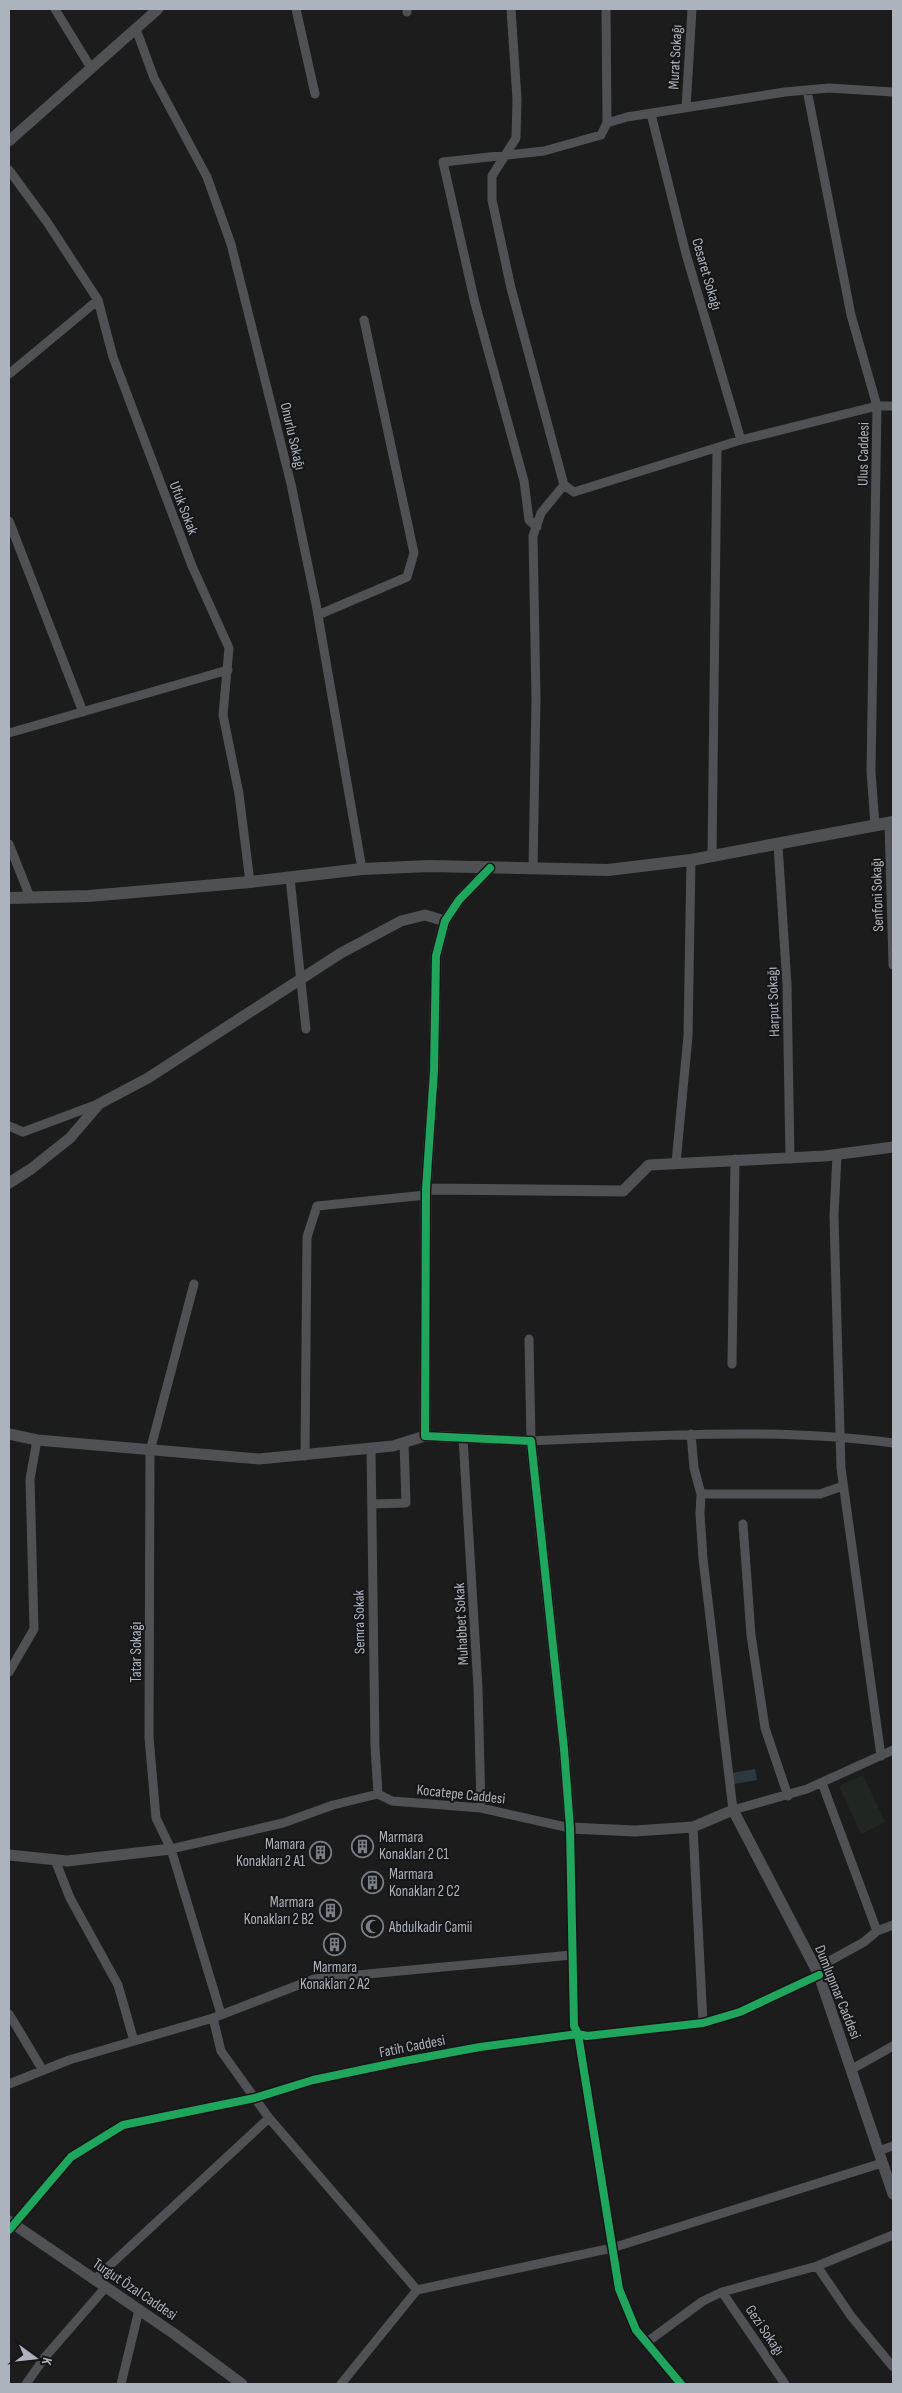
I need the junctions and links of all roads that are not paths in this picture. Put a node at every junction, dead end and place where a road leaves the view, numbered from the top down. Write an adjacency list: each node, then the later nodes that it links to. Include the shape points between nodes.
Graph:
1 (56, 9): 8 (street)
2 (158, 9): 7 (street)
3 (296, 9): 11 (street)
4 (511, 9): 16 (street, via 516,138)
5 (606, 9): 14 (street)
6 (692, 9): 12 (street, Murat Sokağı)
7 (136, 29): 8 (street); 28 (street, Onurlu Sokağı, via 154,78 208,177 231,244 291,484)
8 (91, 68): 15 (street)
9 (807, 90): 10 (street, via 829,88); 12 (street); 21 (street, Ulus Caddesi, via 851,315)
10 (893, 92)
11 (315, 94)
12 (686, 108): 13 (street)
13 (651, 114): 14 (street); 23 (street, Cesaret Sokağı, via 686,254)
14 (607, 123): 16 (street, via 601,135 589,139 544,151)
15 (9, 141)
16 (503, 154): 25 (street, via 492,176 492,200 511,288); 27 (street, via 443,162 475,303 524,481 530,520)
17 (9, 170): 18 (street, Ufuk Sokak)
18 (98, 300): 20 (street); 29 (street, Ufuk Sokak, via 123,384 192,566 229,648)
19 (364, 320): 28 (street, via 414,552 407,577)
20 (9, 374)
21 (877, 406): 22 (street); 23 (street); 33 (street, Ulus Caddesi, via 871,771)
22 (893, 406)
23 (741, 440): 24 (street)
24 (717, 448): 25 (street, via 574,492); 36 (street)
25 (564, 485): 27 (street, via 542,513)
26 (9, 521): 30 (street)
27 (537, 527): 40 (street, via 533,536 536,699)
28 (318, 615): 39 (street, Onurlu Sokağı)
29 (228, 670): 30 (street); 42 (street, Ufuk Sokak, via 223,714 239,794)
30 (83, 712): 31 (street)
31 (9, 733)
32 (891, 823): 33 (main road); 46 (street, Senfoni Sokağı)
33 (875, 826): 35 (main road)
34 (9, 844): 43 (street)
35 (778, 845): 36 (main road); 54 (street, Harput Sokağı, via 787,985)
36 (712, 856): 37 (main road)
37 (691, 860): 40 (main road, via 608,870); 55 (street, via 688,1036)
38 (490, 868): 39 (main road); 40 (main road); 45 (street, via 459,900)
39 (362, 869): 41 (main road)
40 (534, 869)
41 (290, 878): 42 (main road); 47 (street)
42 (250, 882): 43 (main road, via 90,896)
43 (30, 897): 44 (main road)
44 (9, 898)
45 (445, 921): 47 (street, via 425,915 401,921); 57 (street, via 436,956 434,1071)
46 (893, 965)
47 (302, 978): 48 (street); 49 (street, via 148,1078)
48 (306, 1029)
49 (99, 1104): 50 (street, via 23,1132); 56 (street, via 70,1138)
50 (9, 1126)
51 (893, 1147): 52 (street)
52 (837, 1155): 54 (street); 64 (street, via 834,1216)
53 (735, 1159): 54 (street); 55 (street); 60 (street)
54 (790, 1159)
55 (676, 1163): 57 (street, via 649,1165 623,1191)
56 (9, 1183)
57 (426, 1192): 63 (street); 72 (street, via 317,1206 307,1237)
58 (194, 1284): 71 (street, Tatar Sokağı)
59 (529, 1339): 67 (street)
60 (732, 1364)
61 (9, 1434): 66 (street)
62 (691, 1434): 64 (street); 67 (street); 74 (street, via 694,1468)
63 (425, 1436): 65 (street); 68 (street)
64 (839, 1436): 69 (street); 73 (street)
65 (463, 1438): 67 (street); 83 (street, Muhabbet Sokak, via 478,1688)
66 (37, 1440): 71 (street); 77 (street, via 30,1479 34,1629)
67 (531, 1441): 86 (street)
68 (404, 1443): 70 (street); 75 (street, via 406,1503)
69 (893, 1443)
70 (371, 1448): 72 (street); 75 (street, Semra Sokak)
71 (150, 1451): 72 (street, via 259,1459); 87 (street, Tatar Sokağı, via 149,1737 156,1818)
72 (305, 1456)
73 (843, 1486): 74 (street, via 820,1494); 79 (street)
74 (701, 1494): 84 (street, via 703,1559)
75 (372, 1504): 81 (street, Semra Sokak)
76 (743, 1524): 82 (street, via 750,1635 765,1728)
77 (9, 1672)
78 (893, 1750): 79 (street)
79 (881, 1756): 80 (street)
80 (822, 1783): 82 (street); 91 (street)
81 (378, 1794): 83 (street, Kocatepe Caddesi, via 392,1801); 87 (street, via 283,1823)
82 (788, 1796): 84 (street)
83 (481, 1808): 86 (street, Kocatepe Caddesi)
84 (734, 1810): 85 (street); 93 (street, Dumlupınar Caddesi)
85 (693, 1826): 86 (street, via 635,1830); 96 (street)
86 (570, 1828): 92 (street)
87 (171, 1849): 89 (street); 95 (street, Tatar Sokağı)
88 (9, 1855): 89 (street)
89 (55, 1860): 98 (street, via 70,1898 118,1985)
90 (893, 1925): 91 (street, Fatih Caddesi)
91 (877, 1931): 93 (street, Fatih Caddesi)
92 (572, 1954): 95 (street, via 314,1980); 97 (street, via 574,2026)
93 (817, 1972): 96 (street, Fatih Caddesi, via 740,2012); 101 (street, Dumlupınar Caddesi)
94 (9, 2014): 100 (street)
95 (217, 2016): 98 (street); 103 (street, Tatar Sokağı, via 221,2051)
96 (703, 2023): 97 (street, Fatih Caddesi, via 587,2036)
97 (578, 2034): 103 (street, Fatih Caddesi, via 399,2062 313,2080); 111 (street)
98 (134, 2041): 100 (street)
99 (893, 2046): 101 (street)
100 (42, 2069): 102 (street)
101 (852, 2069): 106 (street, Dumlupınar Caddesi)
102 (9, 2084)
103 (255, 2098): 104 (street, Tatar Sokağı); 109 (street, Fatih Caddesi, via 123,2125 71,2157)
104 (270, 2118): 113 (street); 115 (street, Tatar Sokağı)
105 (893, 2146): 106 (street)
106 (878, 2151): 107 (street, Dumlupınar Caddesi)
107 (882, 2163): 108 (street, Dumlupınar Caddesi); 111 (street)
108 (893, 2194)
109 (10, 2225): 113 (street, Turgut Özal Caddesi)
110 (893, 2235): 112 (street)
111 (612, 2248): 115 (street); 118 (street, via 619,2289 636,2330)
112 (817, 2266): 116 (street); 119 (street, via 851,2316)
113 (94, 2280): 114 (street, Turgut Özal Caddesi)
114 (105, 2288): 117 (street, Turgut Özal Caddesi); 120 (street)
115 (417, 2290): 123 (street)
116 (722, 2292): 118 (street, via 703,2301); 125 (street, Gezi Sokağı)
117 (139, 2310): 121 (street); 122 (street, Turgut Özal Caddesi)
118 (647, 2342): 124 (street)
119 (893, 2366)
120 (26, 2384)
121 (121, 2384)
122 (242, 2384)
123 (342, 2384)
124 (681, 2384)
125 (785, 2384)

